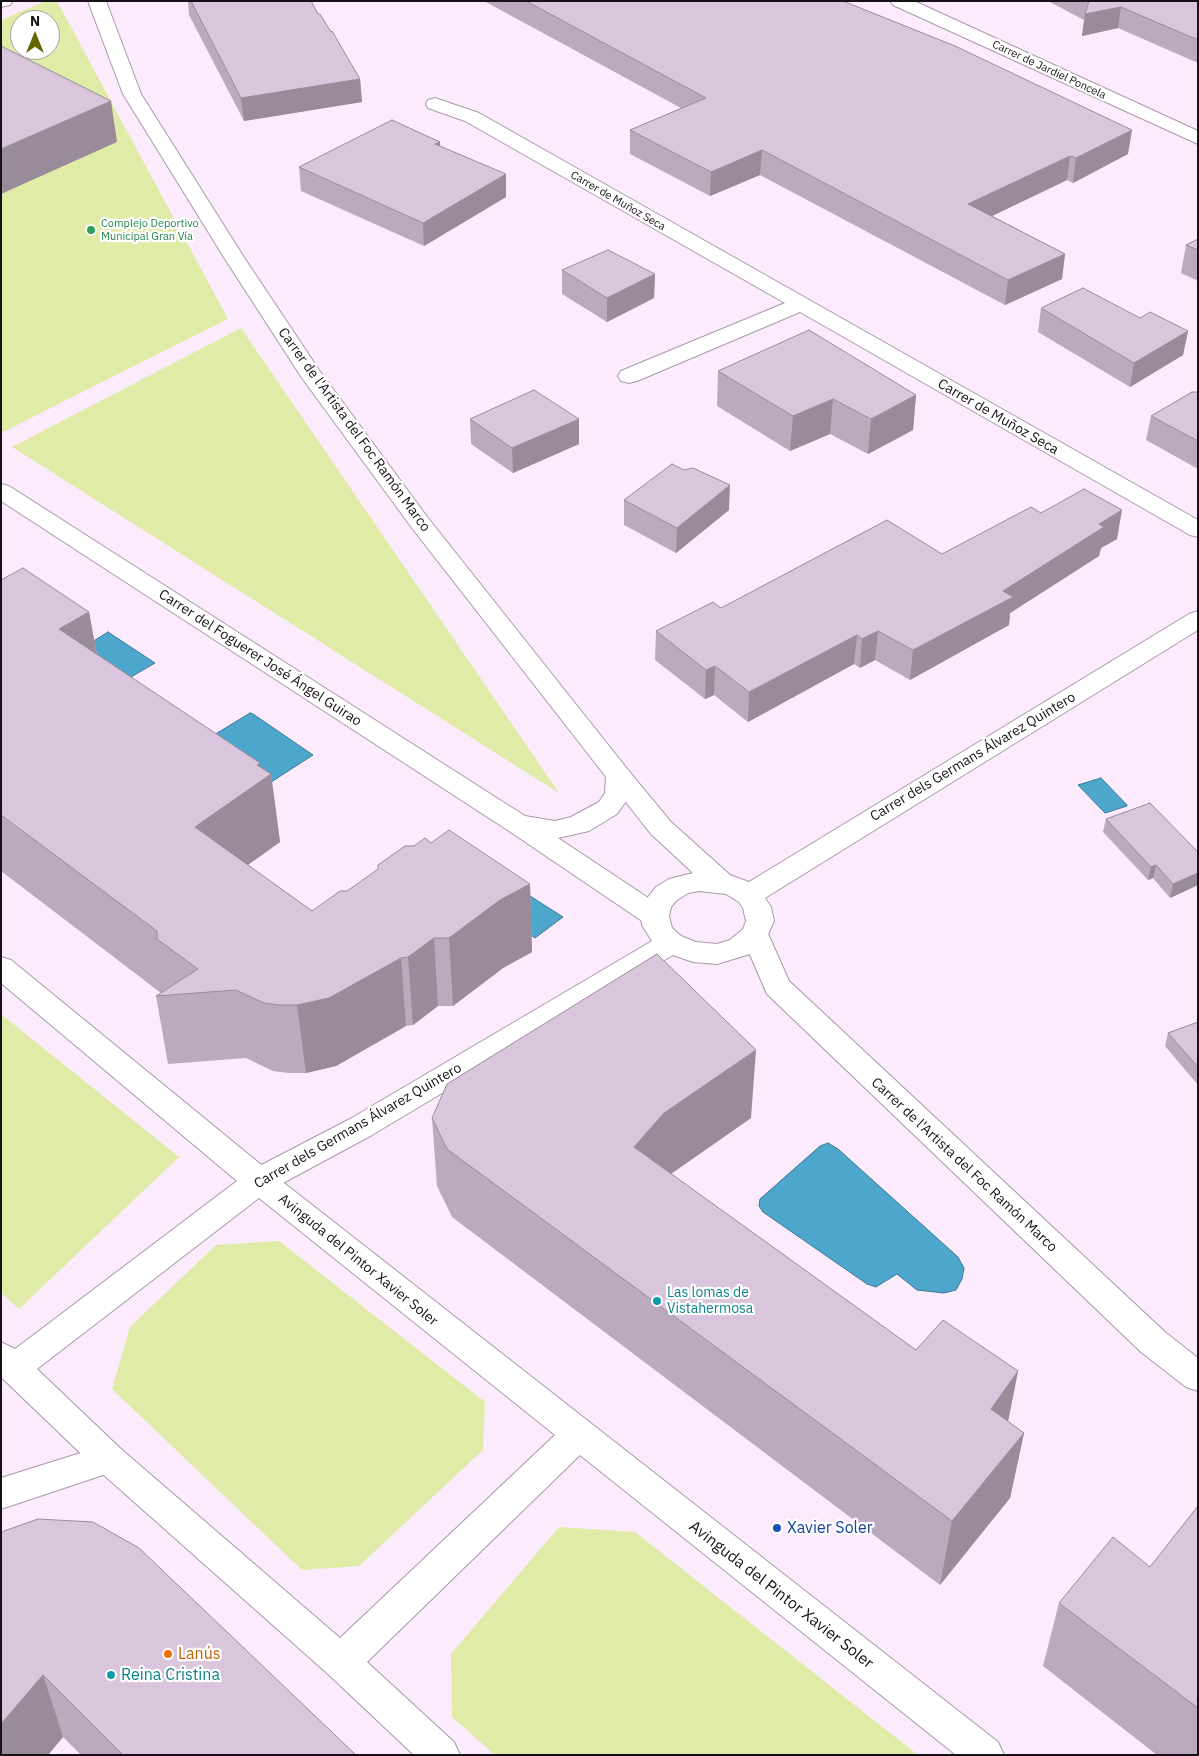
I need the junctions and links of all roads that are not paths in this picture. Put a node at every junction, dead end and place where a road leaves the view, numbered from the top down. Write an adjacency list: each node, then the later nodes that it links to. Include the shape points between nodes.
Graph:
1 (97, 1): 10 (street, Carrer de l'Artista del Foc Ramón Marco, via 132,94 310,373 420,523)
2 (899, 1): 4 (street, Carrer de Jardiel Poncela)
3 (435, 104): 5 (street, Carrer de Muñoz Seca, via 472,117)
4 (1198, 138)
5 (799, 304): 6 (street); 8 (street, Carrer de Muñoz Seca)
6 (630, 376)
7 (1, 491): 11 (street, Carrer del Foguerer José Ángel Guirao)
8 (1198, 530)
9 (1198, 619): 15 (street, Carrer dels Germans Álvarez Quintero)
10 (619, 776): 11 (street, Carrer del Foguerer José Ángel Guirao, via 618,794 608,808 579,825 555,830); 12 (street, Carrer de l'Artista del Foc Ramón Marco)
11 (519, 825): 16 (street, Carrer del Foguerer José Ángel Guirao)
12 (662, 828): 13 (street, Carrer de l'Artista del Foc Ramón Marco); 14 (street, Carrer de l'Artista del Foc Ramón Marco)
13 (720, 882): 14 (street, via 699,881); 15 (street, via 736,887)
14 (679, 886): 16 (street, via 666,894 658,904)
15 (748, 896): 17 (street, via 757,907 760,921)
16 (655, 916): 18 (street, via 656,925)
17 (755, 934): 18 (street, via 740,947 717,954 693,952); 22 (street, Carrer de l'Artista del Foc Ramón Marco, via 777,987 1153,1342)
18 (671, 943): 20 (street, Carrer dels Germans Álvarez Quintero, via 361,1127)
19 (1, 967): 20 (street, Avinguda del Pintor Xavier Soler)
20 (258, 1181): 21 (street, Carrer dels Germans Álvarez Quintero); 23 (street, Avinguda del Pintor Xavier Soler)
21 (5, 1367): 24 (street)
22 (1198, 1377)
23 (578, 1435): 26 (street); 28 (street, Avinguda del Pintor Xavier Soler)
24 (110, 1459): 25 (street); 26 (street)
25 (1, 1494)
26 (341, 1662): 27 (street)
27 (441, 1755)
28 (985, 1755)

